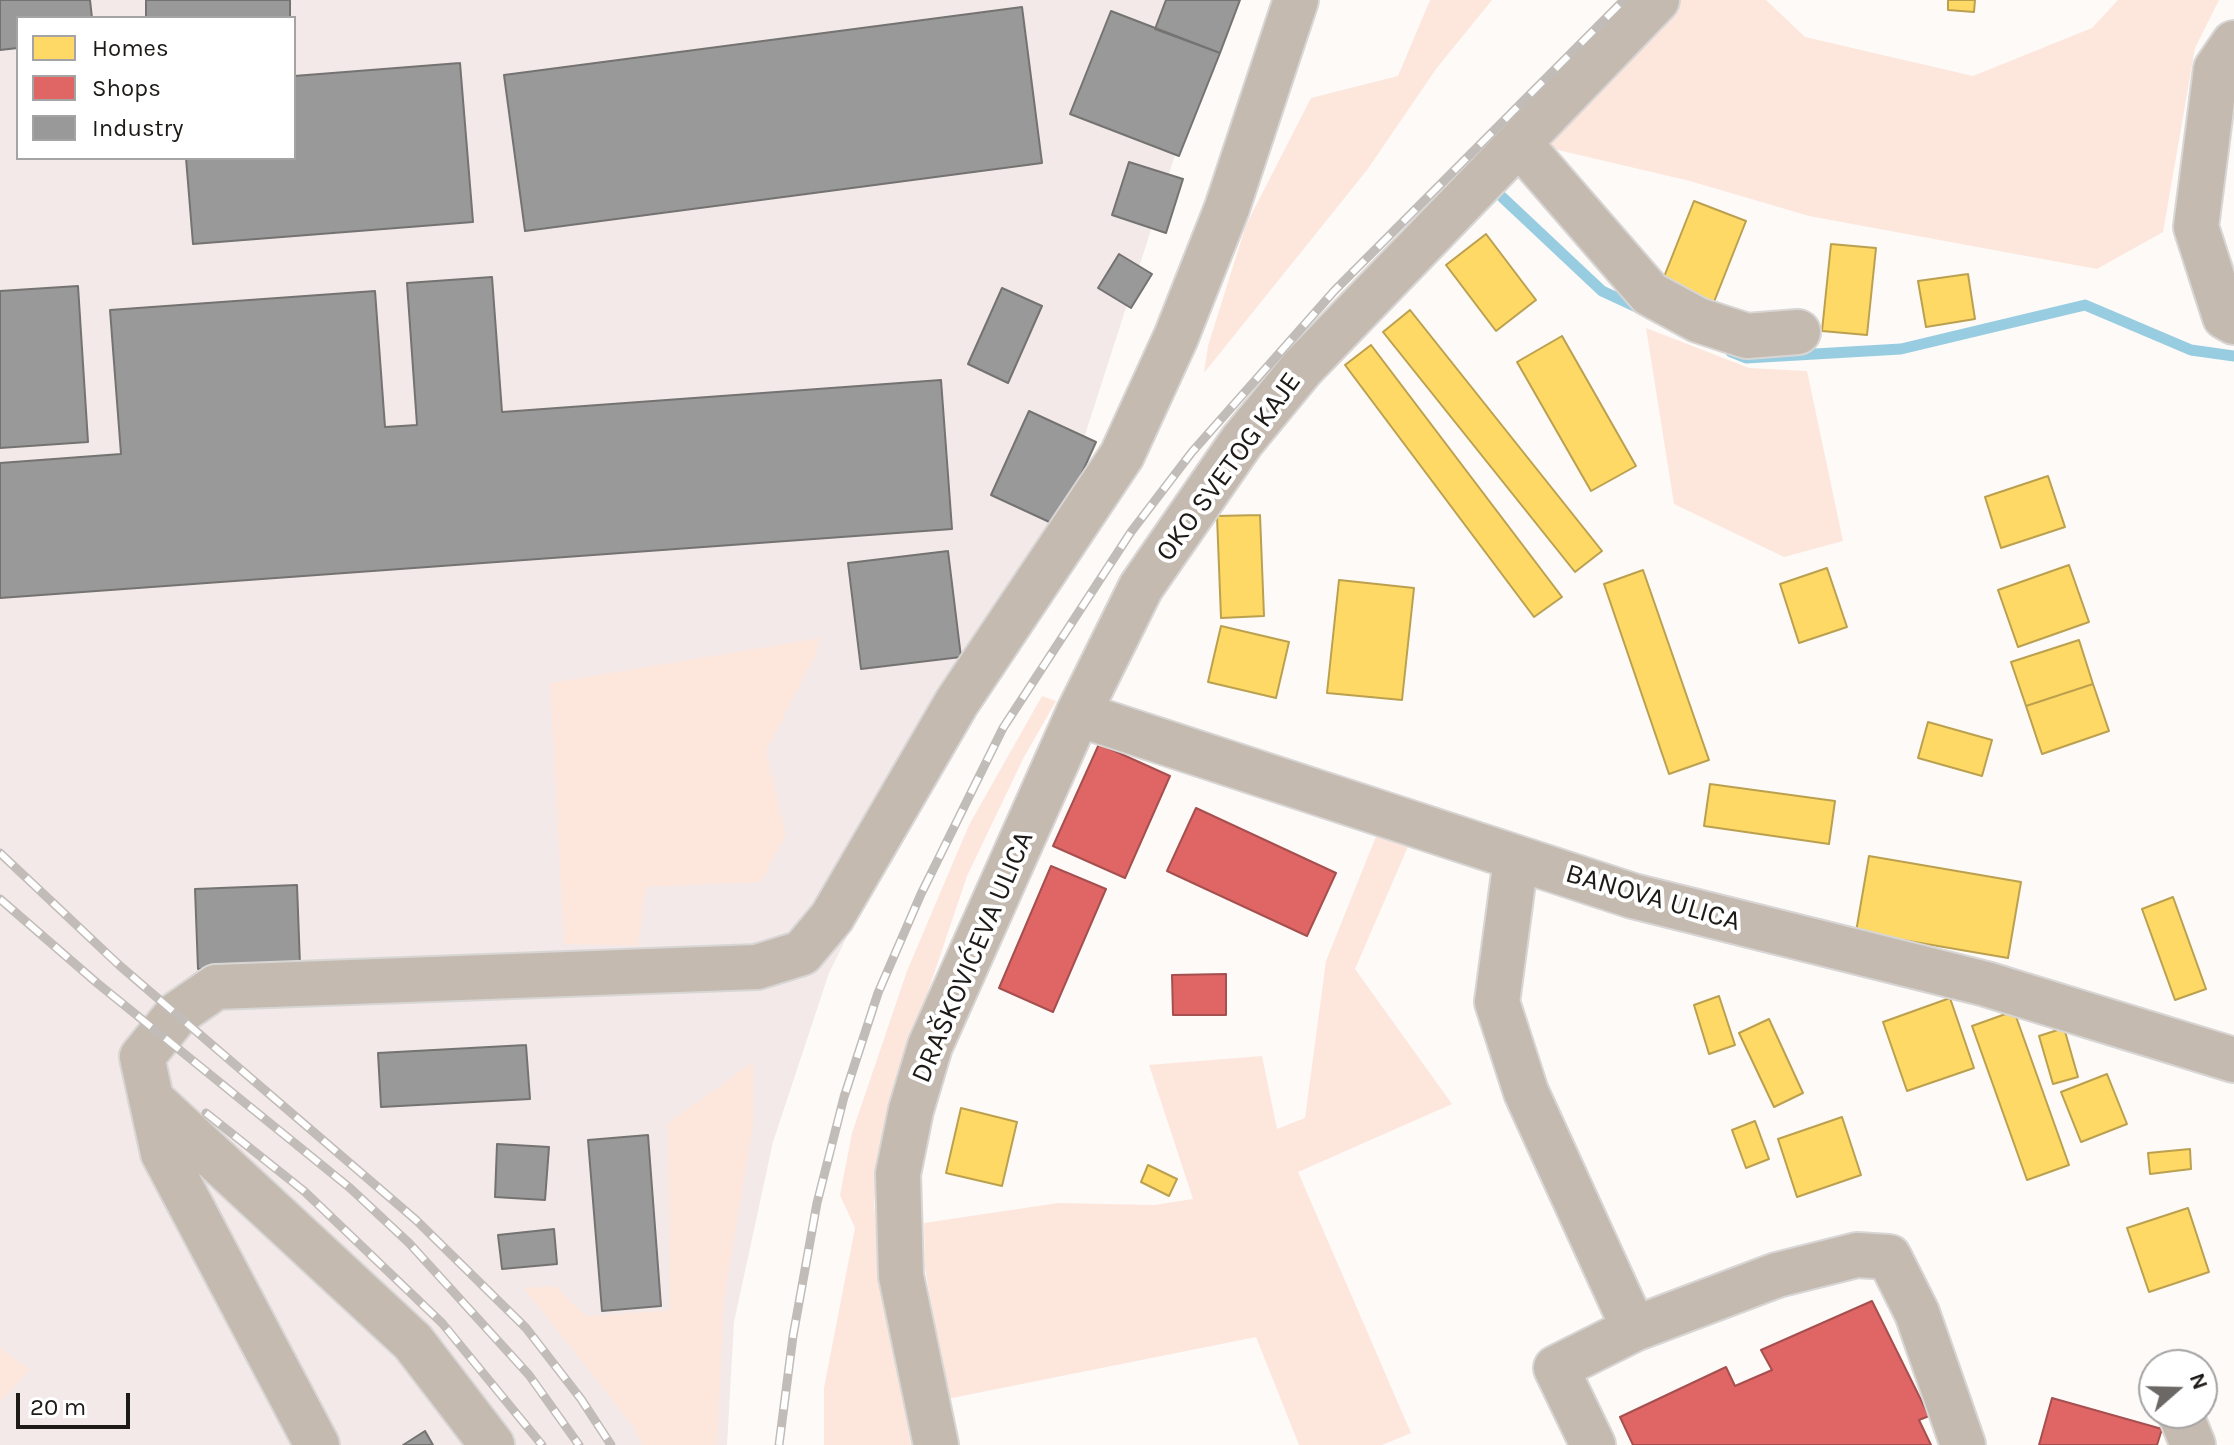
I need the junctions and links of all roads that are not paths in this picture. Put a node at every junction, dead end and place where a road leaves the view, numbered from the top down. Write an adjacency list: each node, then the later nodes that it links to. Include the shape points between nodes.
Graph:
1 (1296, 0): 10 (street, via 1227,208 1122,455 957,702 832,917 802,953 757,967 216,987 177,1014 142,1057)
2 (1657, 0): 4 (street, OKO SVETOG KAJE)
3 (2234, 43): 5 (street, via 2216,69 2196,227 2225,317)
4 (1520, 144): 6 (street, via 1650,294 1698,320 1747,336); 7 (street, OKO SVETOG KAJE, via 1321,347 1242,441 1141,587)
5 (2234, 322)
6 (1798, 332)
7 (1078, 714): 8 (street, BANOVA ULICA); 14 (street, DRAŠKOVIĆEVA ULICA, via 930,1046 898,1174 901,1276)
8 (1516, 859): 9 (street, BANOVA ULICA, via 1633,896 1986,984); 11 (street, via 1497,1002 1526,1092)
9 (2234, 1060)
10 (151, 1099): 12 (street, via 163,1153); 13 (street, via 413,1342)
11 (1634, 1329): 15 (street, via 1556,1368); 16 (street, via 1777,1275 1857,1255 1889,1257 1917,1313)
12 (317, 1445)
13 (492, 1445)
14 (936, 1445)
15 (1593, 1445)
16 (1963, 1445)

